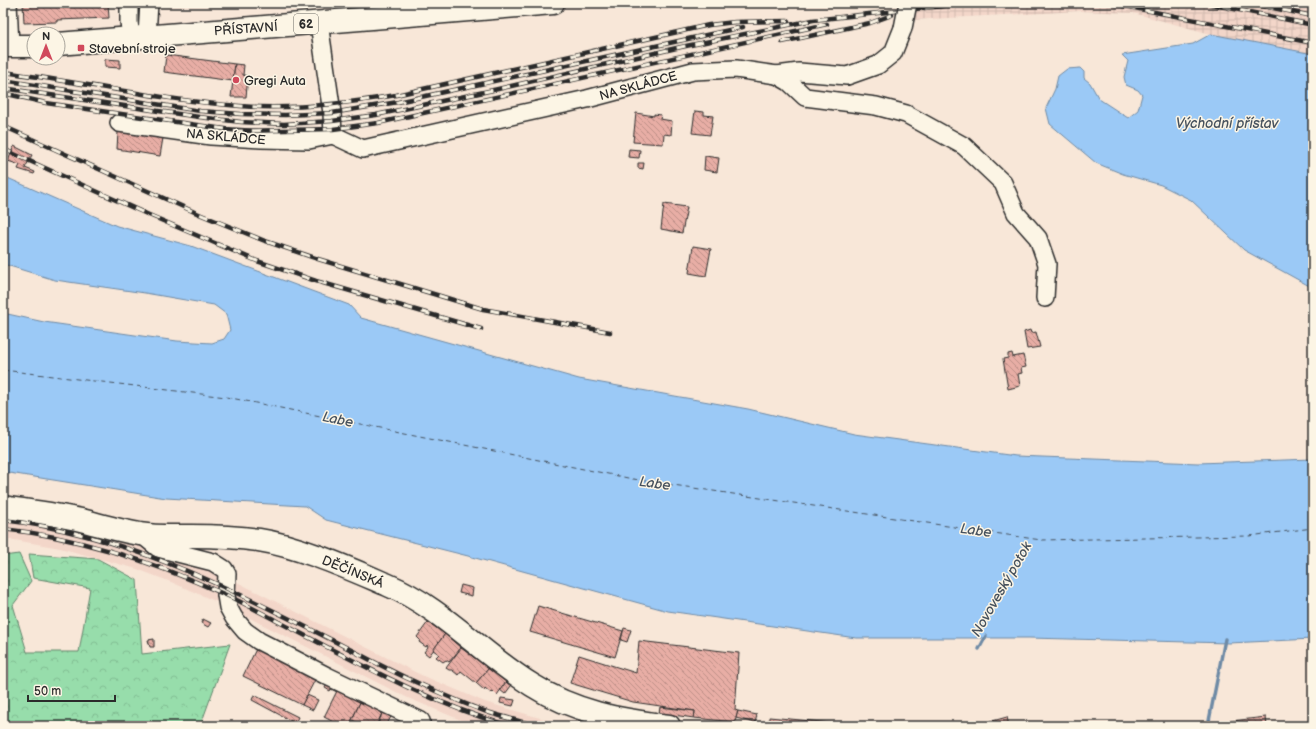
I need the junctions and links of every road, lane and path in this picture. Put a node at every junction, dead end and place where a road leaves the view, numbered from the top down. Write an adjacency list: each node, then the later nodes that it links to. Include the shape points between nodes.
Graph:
1 (8, 3): 9 (street)
2 (129, 3): 7 (street, via 129,22)
3 (149, 3): 7 (street)
4 (544, 3): 6 (main road, PŘÍSTAVNÍ / 62)
5 (908, 3): 11 (street, NA SKLÁDCE, bridge, via 903,28 893,53 878,65 847,76 799,72)
6 (319, 23): 7 (main road, PŘÍSTAVNÍ / 62); 13 (street)
7 (139, 37): 8 (main road, PŘÍSTAVNÍ / 62)
8 (66, 43)
9 (6, 46): 10 (main road)
10 (26, 46)
11 (777, 75): 13 (street, NA SKLÁDCE, via 736,69 693,71 587,99 363,149); 14 (street, via 805,97 876,106 906,114 964,146 1003,183 1016,213 1038,238 1047,264)
12 (119, 123): 13 (street, NA SKLÁDCE, via 211,136 261,139 309,140)
13 (333, 135)
14 (1045, 298)
15 (3, 507): 16 (main road, DĚČÍNSKÁ, via 81,520)
16 (141, 534): 17 (street, via 158,548 213,562 224,569 228,607 244,631 327,676); 18 (main road, DĚČÍNSKÁ, via 261,540 291,547 390,586 426,606 532,685 564,702 618,719)
17 (421, 721)
18 (669, 726)

